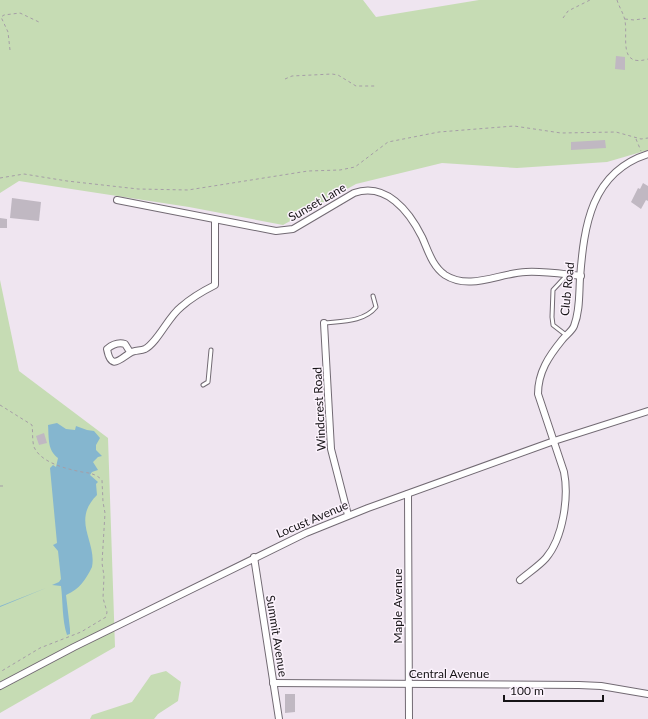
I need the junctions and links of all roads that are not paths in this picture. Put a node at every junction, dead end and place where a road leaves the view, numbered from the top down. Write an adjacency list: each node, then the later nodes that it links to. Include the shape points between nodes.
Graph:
1 (646, 155): 5 (street, Club Road, via 622,165 601,187 591,209 583,244)
2 (117, 200): 3 (street, Sunset Lane)
3 (216, 220): 4 (street, Sunset Lane, via 288,231 354,193 372,190 395,201 402,208 418,231 437,268 451,278 474,282 502,274 524,272); 10 (street, via 215,285 181,306 170,317 152,344 145,349)
4 (568, 275): 5 (street, Sunset Lane); 8 (lane, via 553,290 552,304 553,324)
5 (581, 276): 8 (street, Club Road, via 578,311 573,328)
6 (373, 296): 7 (lane, via 376,307 370,314 354,320)
7 (324, 323): 15 (street, Windcrest Road, via 331,449)
8 (566, 335): 13 (street, Club Road, via 542,369 538,383 538,394)
9 (211, 350): 11 (lane, via 208,382)
10 (130, 352)
11 (203, 385)
12 (648, 411): 13 (street, Locust Avenue)
13 (554, 441): 14 (street, Locust Avenue); 17 (street, Club Road, via 564,472 566,504 561,524 546,557)
14 (408, 494): 15 (street, Locust Avenue); 19 (street, Maple Avenue)
15 (348, 516): 16 (street, Locust Avenue)
16 (254, 557): 18 (street, Summit Avenue); 20 (street, Locust Avenue)
17 (520, 580)
18 (273, 683): 19 (street, Central Avenue); 22 (street, Summit Avenue)
19 (408, 684): 21 (street, Central Avenue, via 590,685); 23 (street, Maple Avenue)
20 (0, 686)
21 (648, 694)
22 (279, 719)
23 (409, 719)

